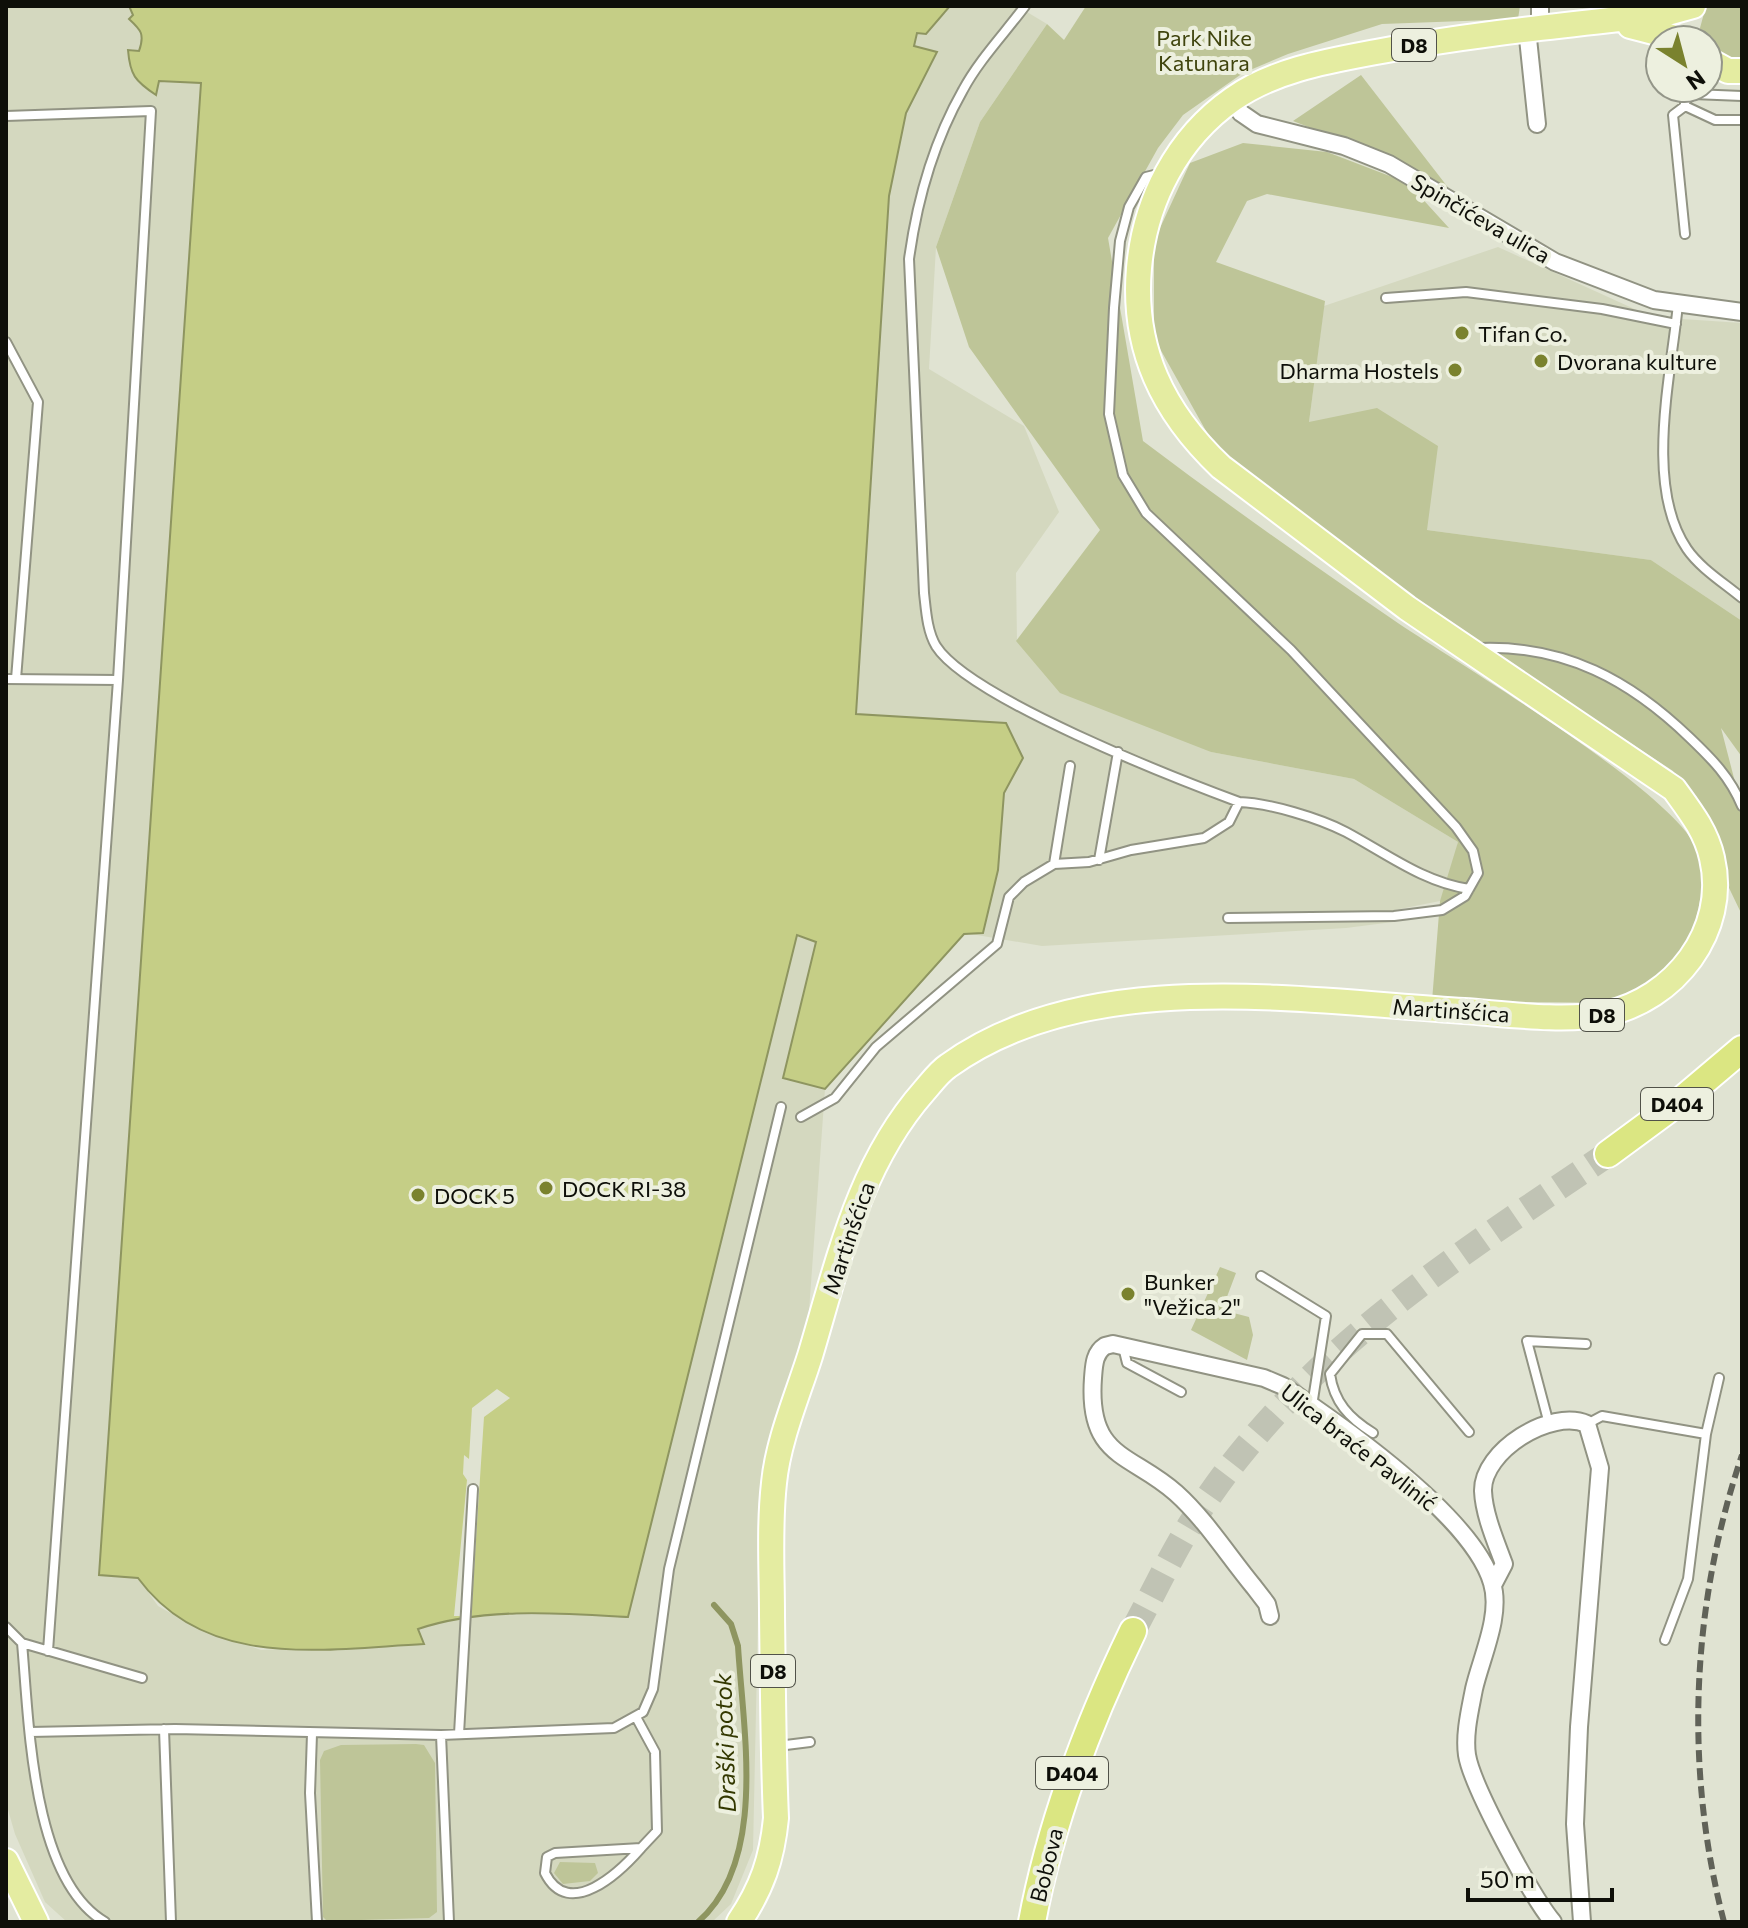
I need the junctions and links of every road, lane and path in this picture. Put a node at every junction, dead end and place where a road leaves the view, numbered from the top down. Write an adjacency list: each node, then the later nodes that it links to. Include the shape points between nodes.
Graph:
1 (1025, 6): 23 (lane, via 964,87 945,126 915,218 909,336 927,619 937,648 956,666 995,693)
2 (1693, 6): 4 (main road, D8)
3 (1536, 21): 4 (main road, D8); 7 (main road, D8, via 1327,62 1263,82); 11 (street)
4 (1604, 21): 5 (main road, D8)
5 (1644, 30)
6 (1742, 96): 8 (lane, via 1693,94 1686,97)
7 (1231, 100): 12 (main road, Martinšćica / D8, via 1204,123); 15 (street, Spinčićeva ulica, via 1257,124 1344,146 1389,164 1555,262)
8 (1685, 106): 10 (lane, via 1715,120); 13 (lane, via 1673,115)
9 (6, 116): 22 (lane, via 151,111)
10 (1742, 120)
11 (1537, 124)
12 (1163, 179): 20 (main road, Martinšćica / D8, via 1144,232 1137,298 1152,373 1175,418 1221,467 1274,509); 29 (lane, via 1146,177 1129,207 1120,241 1109,414 1123,475 1146,513 1291,650 1456,827 1473,851 1478,873)
13 (1685, 234)
14 (1386, 298): 17 (lane, via 1466,292)
15 (1678, 304): 16 (street, Spinčićeva ulica); 17 (lane)
16 (1742, 312)
17 (1676, 324): 19 (lane, via 1665,433 1668,503 1689,553)
18 (6, 342): 21 (lane, via 38,402)
19 (1742, 598)
20 (1468, 649): 26 (lane, via 1543,651 1616,678 1667,715 1731,779); 64 (main road, Martinšćica / D8, via 1674,789 1699,823 1713,860 1713,902 1694,958 1638,1005 1600,1015 1206,996 1077,1008 1002,1033 945,1068 902,1116 875,1160 851,1218 774,1478)
21 (11, 679): 22 (lane)
22 (118, 680): 55 (lane)
23 (1118, 752): 25 (lane); 27 (lane)
24 (1070, 766): 28 (lane)
25 (1239, 802): 27 (lane, via 1229,822 1204,838); 29 (lane, via 1261,802 1343,831 1443,885)
26 (1742, 806)
27 (1099, 860): 28 (lane)
28 (1054, 864): 33 (lane, via 1009,897 997,944 876,1047 835,1098)
29 (1469, 889): 30 (lane, via 1442,910 1394,916)
30 (1228, 918)
31 (1742, 1049): 34 (highway, D404)
32 (781, 1107): 57 (lane, via 669,1569 653,1689 649,1704)
33 (801, 1117)
34 (1608, 1154)
35 (1261, 1276): 41 (lane, via 1326,1316)
36 (1586, 1344): 44 (lane, via 1527,1341)
37 (1123, 1347): 39 (lane, via 1127,1363); 41 (street, Ulica braće Pavlinić, via 1264,1378); 50 (street, via 1099,1349 1094,1367 1092,1392 1107,1445 1175,1492 1254,1587)
38 (1719, 1378): 47 (lane)
39 (1181, 1392)
40 (1334, 1396): 42 (lane); 45 (lane, via 1330,1374 1347,1350 1362,1334 1387,1334); 46 (lane)
41 (1312, 1406): 42 (street, Ulica braće Pavlinić)
42 (1326, 1418): 49 (street, Ulica braće Pavlinić, via 1462,1530)
43 (1587, 1424): 44 (street); 47 (lane, via 1602,1416); 75 (street, via 1600,1468 1577,1755 1575,1824)
44 (1549, 1425): 49 (street, via 1518,1437 1493,1461 1485,1479 1486,1506 1504,1564)
45 (1469, 1432)
46 (1373, 1433)
47 (1706, 1434): 53 (lane, via 1688,1579)
48 (473, 1489): 61 (lane)
49 (1493, 1585): 74 (street, via 1492,1618 1474,1692 1467,1753 1523,1876)
50 (1270, 1616)
51 (6, 1627): 54 (lane)
52 (1133, 1631): 73 (highway, Bobova / D404, via 1075,1765)
53 (1665, 1640)
54 (22, 1643): 55 (lane); 59 (lane)
55 (48, 1651): 56 (lane)
56 (142, 1678)
57 (636, 1717): 61 (lane, via 614,1728); 65 (lane, via 655,1752 658,1794 657,1831)
58 (164, 1729): 59 (lane); 60 (lane); 69 (lane)
59 (30, 1732): 68 (lane, via 40,1811 61,1866 72,1892)
60 (312, 1734): 62 (lane); 70 (lane)
61 (459, 1734): 62 (lane)
62 (441, 1735): 71 (lane)
63 (810, 1742): 64 (lane)
64 (773, 1746): 72 (main road, Martinšćica / D8, via 773,1853 759,1892)
65 (641, 1848): 65 (lane, via 555,1853 547,1857 545,1873 554,1888 563,1891 601,1887)
66 (6, 1861): 67 (main road)
67 (36, 1922)
68 (105, 1922)
69 (171, 1922)
70 (317, 1922)
71 (449, 1922)
72 (739, 1922)
73 (1032, 1922)
74 (1553, 1922)
75 (1582, 1922)

